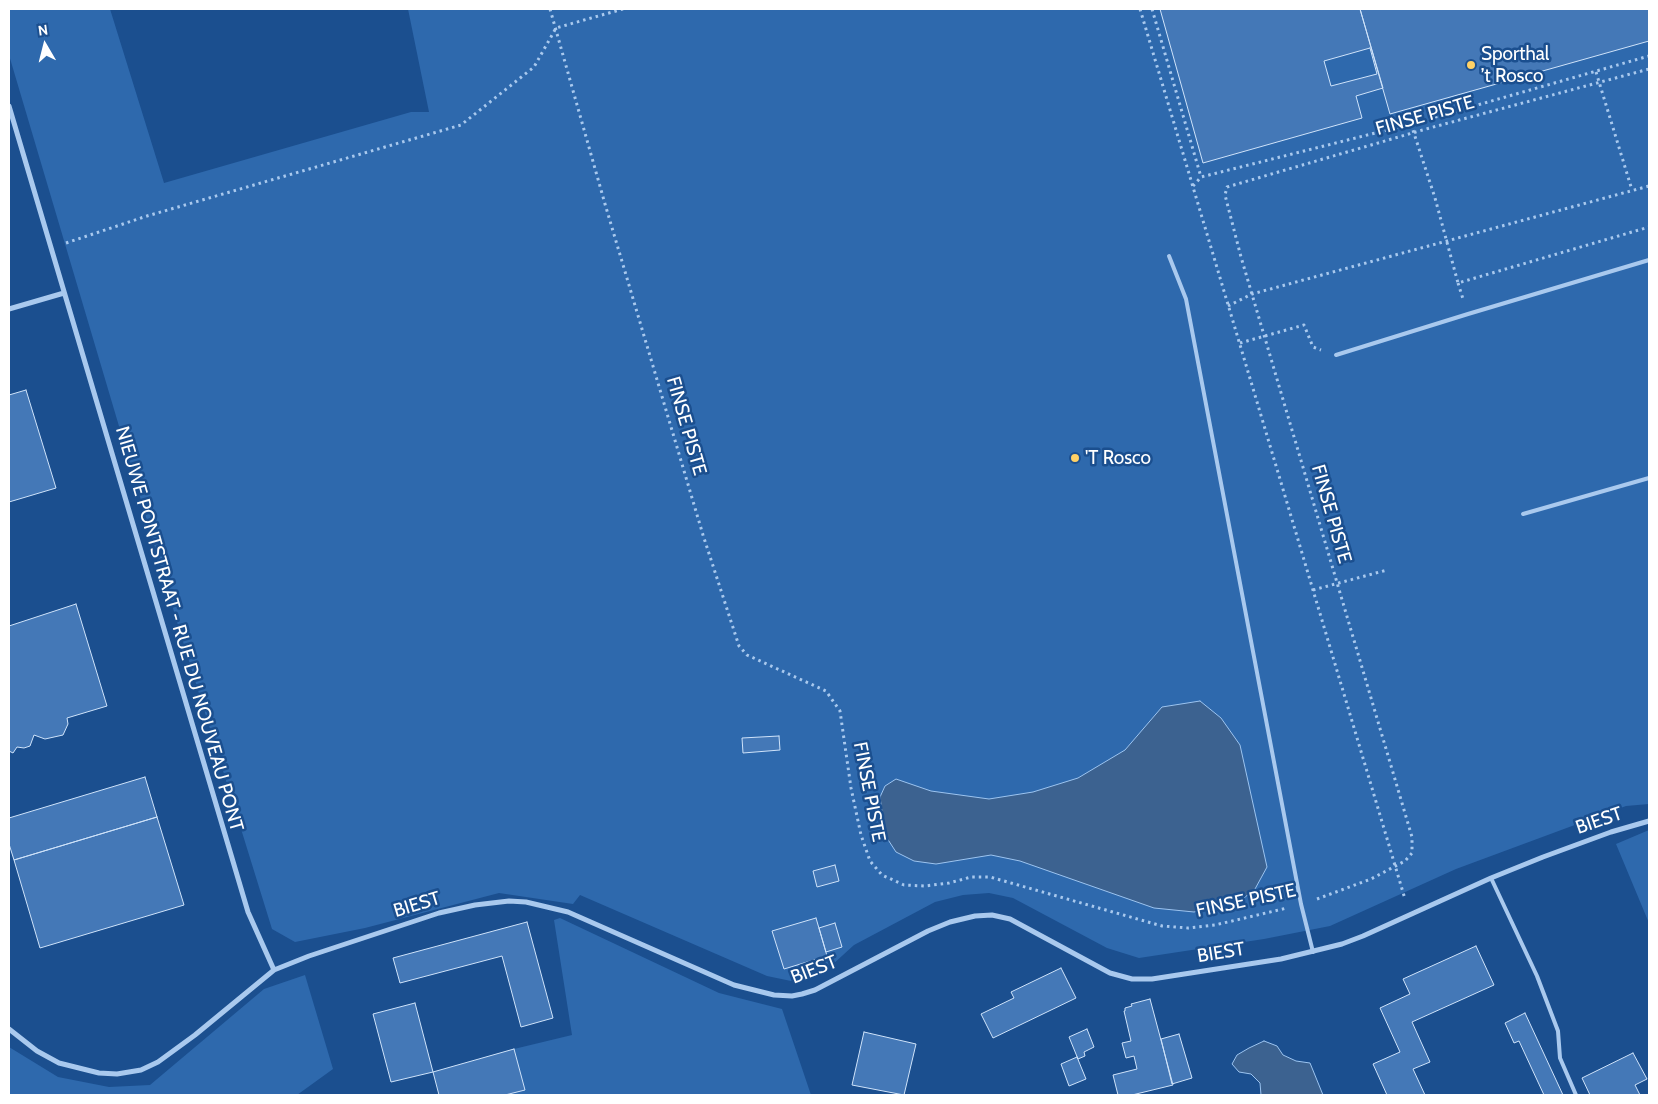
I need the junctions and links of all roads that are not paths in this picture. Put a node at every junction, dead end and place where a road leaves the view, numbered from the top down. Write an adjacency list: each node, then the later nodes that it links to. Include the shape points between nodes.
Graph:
1 (9, 106): 4 (street, NIEUWE PONTSTRAAT - RUE DU NOUVEAU PONT)
2 (1169, 256): 11 (lane, via 1186,299 1301,904)
3 (1649, 260): 6 (lane)
4 (64, 293): 5 (street); 12 (street, NIEUWE PONTSTRAAT - RUE DU NOUVEAU PONT, via 245,902)
5 (9, 309)
6 (1336, 355)
7 (1649, 478): 8 (lane)
8 (1523, 514)
9 (1649, 821): 10 (street, BIEST, via 1611,832)
10 (1491, 878): 11 (street, BIEST, via 1363,936); 14 (lane, via 1537,976 1558,1031 1560,1058)
11 (1313, 952): 12 (street, BIEST, via 1187,974 1132,978 1110,973 1010,919 975,916 928,931 815,990 783,996 734,985 568,912 509,901 439,913)
12 (274, 970): 13 (street, BIEST, via 158,1062 141,1070 99,1073 58,1063)
13 (9, 1029)
14 (1576, 1095)

